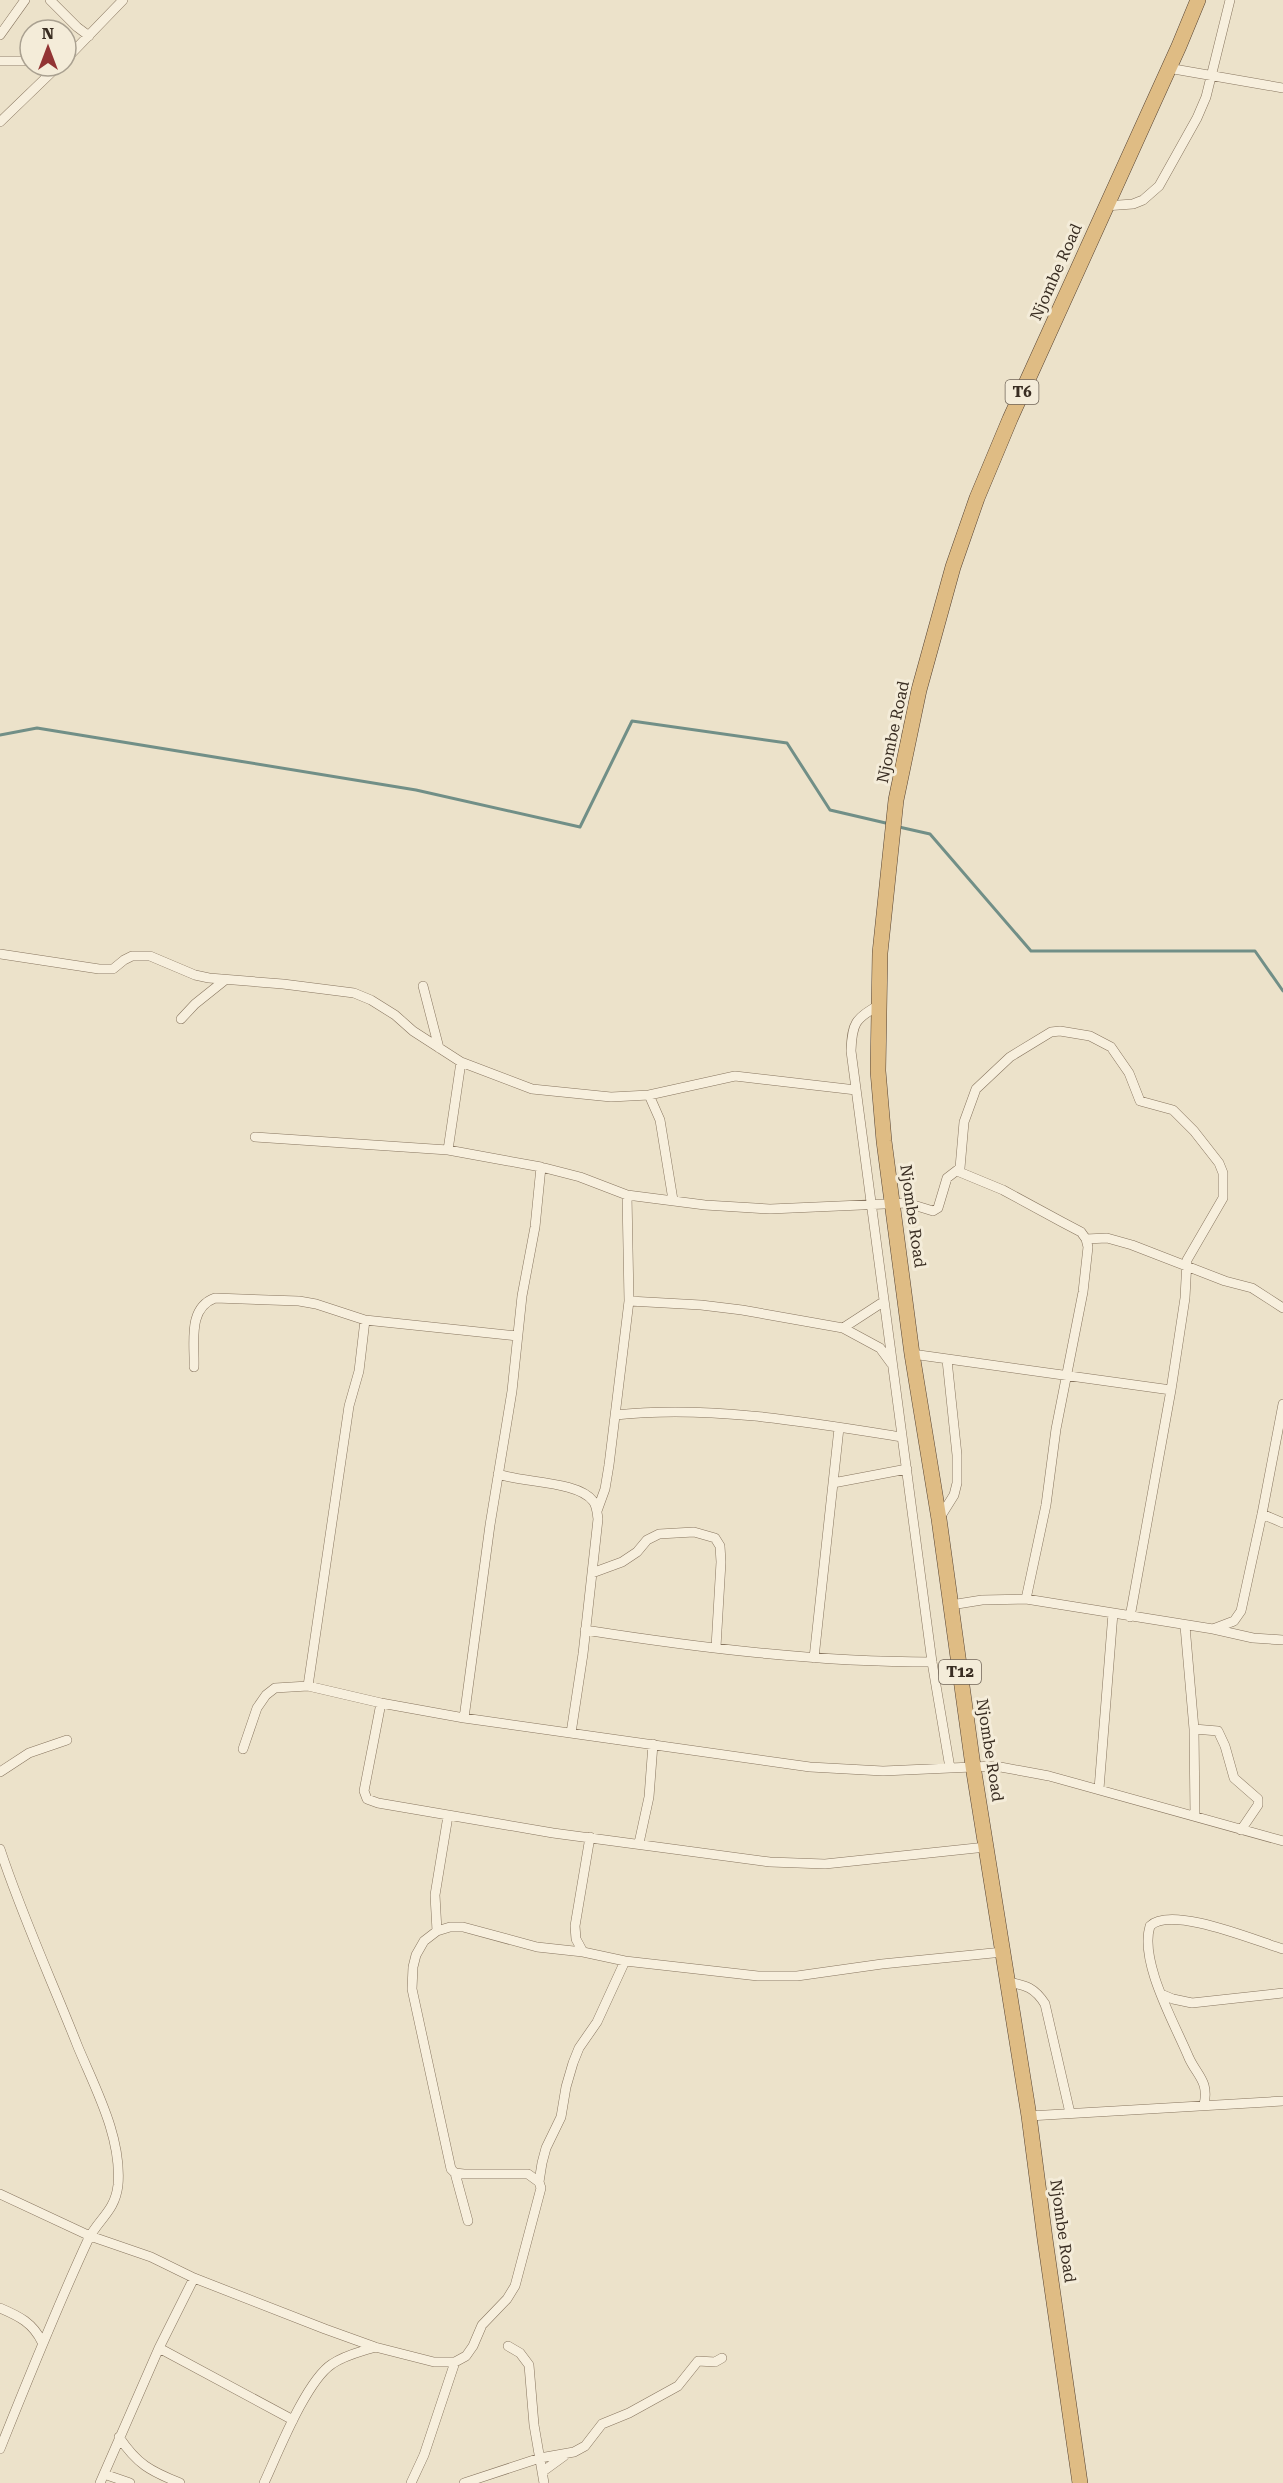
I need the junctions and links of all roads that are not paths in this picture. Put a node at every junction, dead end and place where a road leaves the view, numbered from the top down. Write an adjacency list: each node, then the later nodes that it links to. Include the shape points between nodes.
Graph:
1 (25, 0): 6 (street)
2 (50, 0): 7 (street)
3 (123, 0): 7 (street)
4 (1197, 0): 11 (highway, Njombe Road / T6)
5 (1230, 0): 12 (street)
6 (0, 35)
7 (89, 36): 8 (street)
8 (78, 47)
9 (0, 61): 10 (street)
10 (18, 61)
11 (1168, 68): 12 (street); 16 (highway, Njombe Road / T6)
12 (1213, 77): 14 (street); 16 (street, via 1197,118 1159,186 1133,204)
13 (46, 78): 15 (street)
14 (1283, 87)
15 (0, 122)
16 (1105, 206): 17 (highway, Njombe Road / T6, via 973,508 936,622 896,800)
17 (889, 857): 21 (highway, Njombe Road / T12)
18 (0, 954): 19 (street, via 99,969 113,969 132,956 150,956 195,975)
19 (225, 980): 22 (street); 23 (street, via 354,993 372,1000)
20 (423, 986): 23 (street)
21 (879, 1005): 25 (street, via 856,1021 852,1032); 33 (highway, Njombe Road / T12, via 878,1071)
22 (181, 1019)
23 (439, 1048): 24 (street)
24 (461, 1062): 26 (street, via 532,1089 611,1097); 28 (street)
25 (856, 1090): 26 (street, via 735,1076); 34 (street)
26 (649, 1095): 32 (street, via 660,1120)
27 (255, 1137): 28 (street)
28 (448, 1150): 29 (street)
29 (541, 1167): 31 (street); 42 (street)
30 (957, 1171): 33 (street, via 947,1178 938,1208 933,1211 907,1203); 35 (street, via 1011,1194 1081,1232); 36 (street, via 962,1161 966,1113 976,1089 997,1067 1052,1032 1090,1036 1105,1042 1129,1073 1140,1101 1178,1114 1209,1149 1223,1173 1223,1197 1192,1250)
31 (627, 1195): 32 (street); 37 (street)
32 (673, 1200): 34 (street, via 760,1209)
33 (893, 1205): 34 (street); 43 (highway, Njombe Road / T12)
34 (873, 1206): 38 (street)
35 (1086, 1239): 36 (street, via 1117,1240); 47 (street, via 1083,1293)
36 (1187, 1267): 39 (street, via 1252,1288); 48 (street)
37 (629, 1301): 41 (street, via 742,1310); 50 (street)
38 (883, 1302): 41 (street); 45 (street)
39 (1283, 1308)
40 (365, 1320): 42 (street); 46 (street, via 299,1301 215,1298 201,1307 195,1319); 72 (street)
41 (843, 1328): 45 (street, via 880,1348)
42 (517, 1336): 54 (street)
43 (912, 1354): 44 (street); 58 (highway, Njombe Road / T12)
44 (946, 1360): 47 (street); 58 (street, via 958,1468 954,1495)
45 (891, 1364): 52 (street)
46 (194, 1367)
47 (1065, 1376): 48 (street); 61 (street, via 1046,1505)
48 (1171, 1390): 64 (street)
49 (1283, 1404): 57 (street)
50 (615, 1415): 51 (street, via 681,1411); 56 (street, via 605,1489)
51 (839, 1428): 52 (street); 55 (street)
52 (902, 1437): 53 (street)
53 (908, 1469): 55 (street); 71 (street)
54 (498, 1474): 56 (street, via 573,1489 587,1495); 74 (street)
55 (833, 1483): 70 (street)
56 (597, 1511): 60 (street)
57 (1263, 1514): 59 (street); 66 (street, via 1238,1617)
58 (939, 1519): 62 (highway, Njombe Road / T12)
59 (1283, 1523)
60 (592, 1573): 67 (street); 69 (street, via 622,1562 659,1534 694,1532 715,1538 721,1562)
61 (1026, 1599): 62 (street); 63 (street)
62 (951, 1605): 80 (highway, Njombe Road / T12)
63 (1113, 1613): 64 (street); 83 (street)
64 (1130, 1617): 65 (street)
65 (1185, 1626): 66 (street); 75 (street)
66 (1213, 1629): 68 (street)
67 (585, 1630): 69 (street); 76 (street)
68 (1283, 1641)
69 (716, 1647): 70 (street)
70 (814, 1658): 71 (street)
71 (932, 1662): 81 (street)
72 (308, 1686): 73 (street); 79 (street, via 275,1688 266,1695 257,1708)
73 (381, 1703): 74 (street); 84 (street, via 364,1782 367,1800)
74 (464, 1718): 76 (street)
75 (1194, 1729): 85 (street); 86 (street, via 1218,1731 1234,1778 1257,1799)
76 (571, 1733): 78 (street)
77 (68, 1740): 82 (street, via 29,1753)
78 (653, 1744): 81 (street, via 810,1767 883,1771); 89 (street, via 649,1797)
79 (243, 1749)
80 (974, 1766): 81 (street); 83 (street, via 1049,1776); 90 (highway, Njombe Road / T12)
81 (950, 1768)
82 (0, 1772)
83 (1099, 1789): 85 (street)
84 (448, 1816): 87 (street); 92 (street, via 435,1895)
85 (1195, 1816): 86 (street)
86 (1241, 1830): 88 (street)
87 (590, 1837): 89 (street); 94 (street, via 575,1926 576,1940)
88 (1283, 1841)
89 (639, 1843): 90 (street, via 770,1862 825,1864)
90 (986, 1847): 95 (highway, Njombe Road / T12)
91 (0, 1849): 108 (street, via 115,2144 118,2186 114,2203)
92 (437, 1931): 94 (street, via 463,1927 537,1947); 104 (street, via 424,1941 416,1955 412,1989 448,2162)
93 (1283, 1949): 99 (street, via 1187,1921 1154,1922 1147,1934 1147,1949)
94 (583, 1952): 96 (street)
95 (1003, 1952): 96 (street, via 797,1976 730,1974); 97 (highway, Njombe Road / T12)
96 (625, 1961): 105 (street, via 597,2022 576,2056)
97 (1008, 1982): 102 (street, via 1034,1989 1045,2004); 103 (highway, Njombe Road / T12)
98 (1283, 1993): 99 (street, via 1192,2003)
99 (1161, 1994): 101 (street, via 1204,2081)
100 (1283, 2100): 101 (street)
101 (1204, 2104): 102 (street)
102 (1070, 2114): 103 (street)
103 (1029, 2116): 130 (highway, Njombe Road / T12)
104 (455, 2173): 105 (street, via 528,2174); 107 (street)
105 (539, 2182): 116 (street, via 540,2195 515,2286 482,2325 474,2346)
106 (0, 2194): 108 (street)
107 (468, 2221)
108 (90, 2236): 109 (street, via 151,2257); 111 (street)
109 (194, 2278): 113 (street); 114 (street)
110 (0, 2308): 111 (street, via 27,2321)
111 (42, 2342): 119 (street)
112 (508, 2346): 121 (street, via 529,2365)
113 (375, 2347): 116 (street, via 434,2362); 117 (street, via 346,2356 320,2374)
114 (159, 2348): 117 (street); 118 (street)
115 (722, 2358): 120 (street, via 715,2362 698,2361 678,2386 602,2424 585,2446)
116 (455, 2362): 127 (street)
117 (294, 2420): 124 (street)
118 (119, 2437): 123 (street); 126 (street, via 147,2470)
119 (0, 2448)
120 (564, 2455): 121 (street); 122 (street)
121 (540, 2458): 122 (street); 128 (street)
122 (542, 2472): 129 (street)
123 (102, 2479): 125 (street)
124 (268, 2480)
125 (130, 2483)
126 (180, 2483)
127 (411, 2483)
128 (464, 2483)
129 (544, 2483)
130 (1080, 2483)

